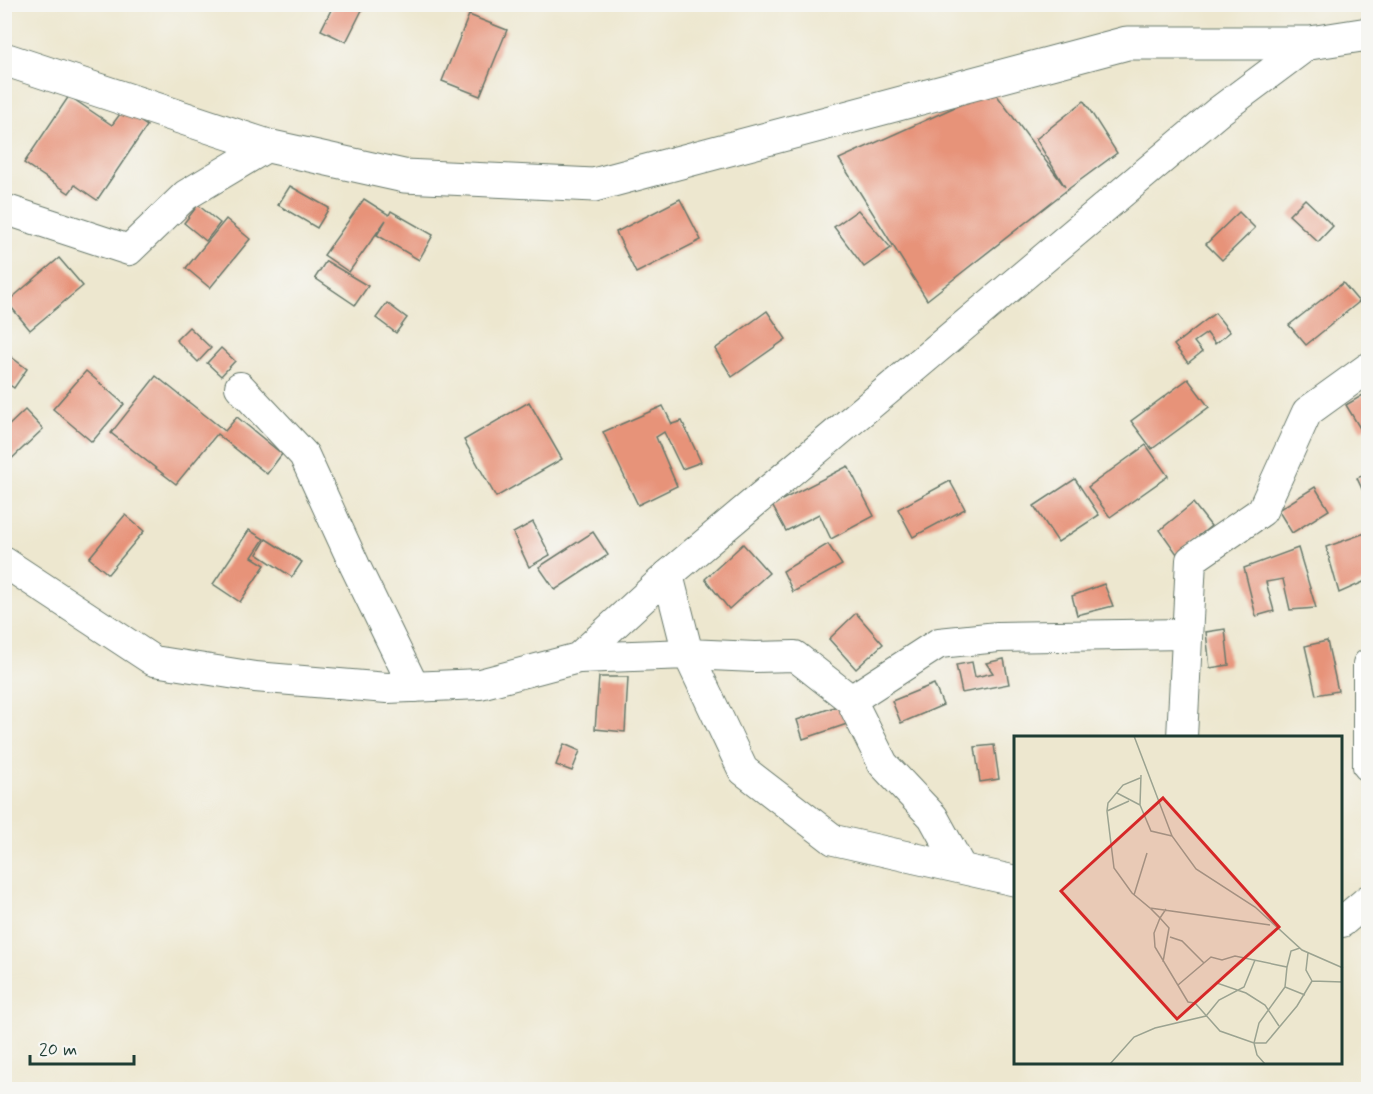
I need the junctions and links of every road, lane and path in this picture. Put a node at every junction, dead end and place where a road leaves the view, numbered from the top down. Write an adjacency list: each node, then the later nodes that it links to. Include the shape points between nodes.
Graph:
1 (1368, 34): 2 (street)
2 (1310, 43): 4 (street, via 1127,43 594,185 404,176); 9 (street, via 1219,111)
3 (4, 59): 4 (street)
4 (268, 146): 5 (street, via 186,195 129,250)
5 (4, 209)
6 (1368, 368): 10 (street, via 1307,412 1262,511 1191,560)
7 (240, 387): 14 (street, via 304,455)
8 (4, 562): 14 (street, via 154,662 255,677)
9 (668, 574): 11 (street); 12 (street)
10 (1186, 634): 15 (street, via 998,637 939,642); 16 (street)
11 (687, 654): 12 (street); 15 (street, via 795,656); 18 (street, via 743,770 834,840)
12 (578, 658): 14 (street, via 480,684)
13 (1368, 664): 17 (street)
14 (414, 687)
15 (851, 700): 18 (street, via 883,764 933,817)
16 (1182, 736)
17 (1368, 766)
18 (961, 868): 19 (street)
19 (1014, 880)
20 (1368, 900): 21 (street)
21 (1343, 920)

